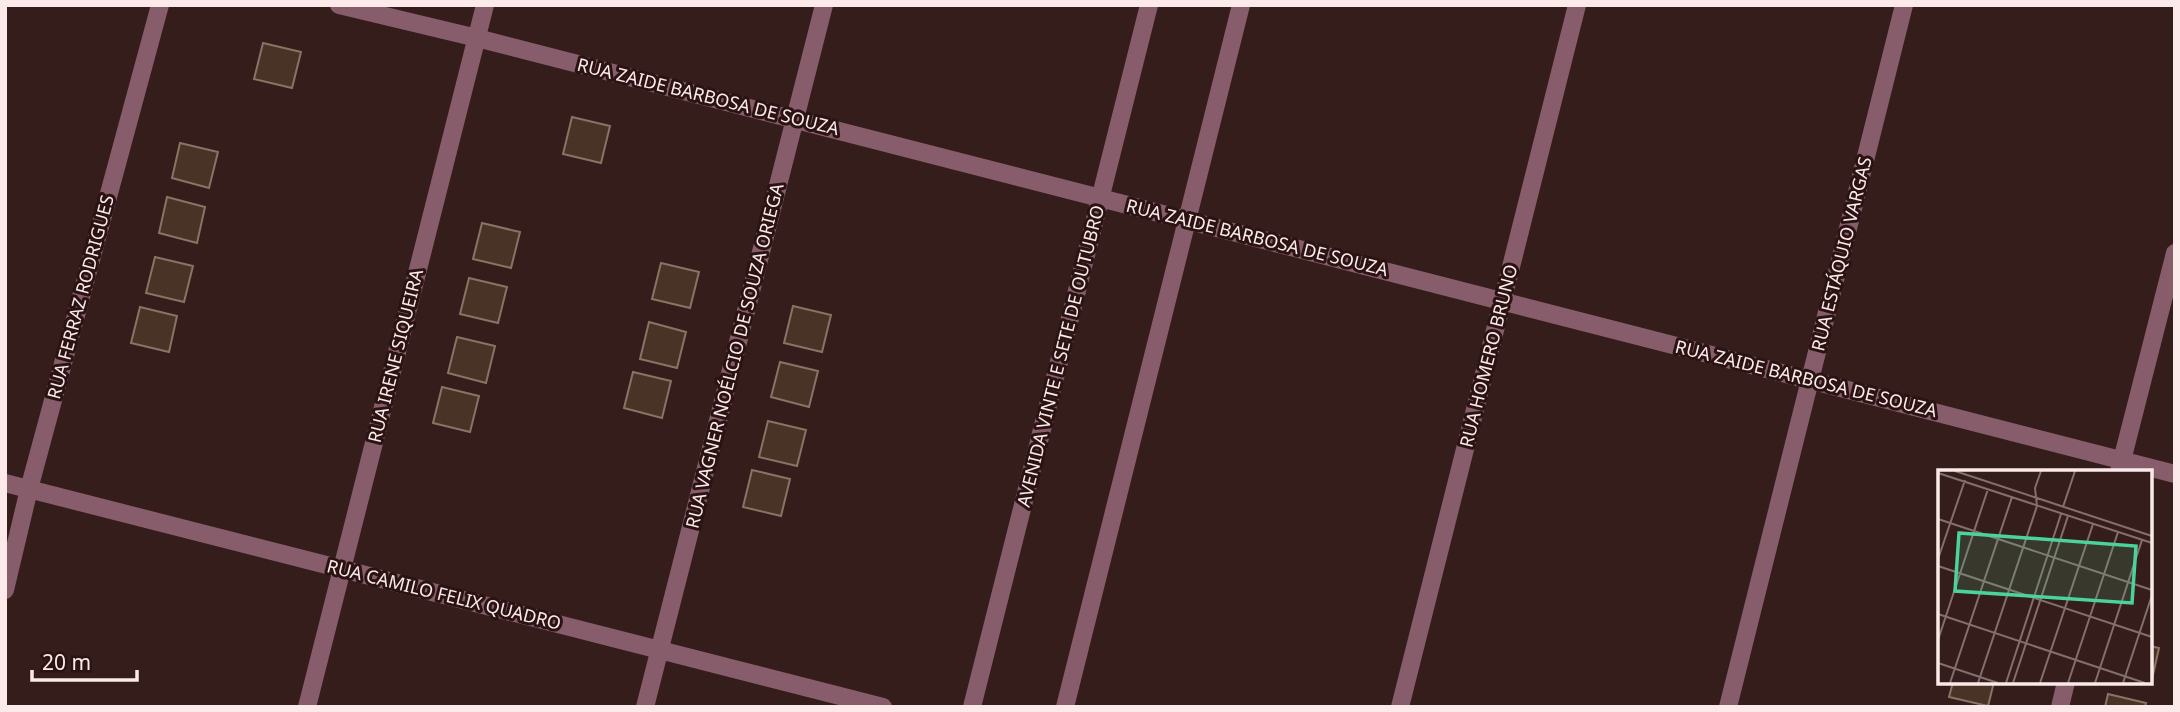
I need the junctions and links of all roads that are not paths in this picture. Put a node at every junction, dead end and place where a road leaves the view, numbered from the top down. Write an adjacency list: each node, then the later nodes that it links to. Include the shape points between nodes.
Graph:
1 (160, 5): 21 (street, RUA FERRAZ RODRIGUES)
2 (339, 5): 9 (street, RUA ZAIDE BARBOSA DE SOUZA)
3 (485, 5): 9 (street, RUA IRENE SIQUEIRA)
4 (824, 5): 10 (street, RUA VAGNER NOÉLCIO DE SOUZA ORIEGA)
5 (1149, 5): 11 (street, AVENIDA VINTE E SETE DE OUTUBRO)
6 (1241, 5): 12 (street)
7 (1577, 5): 14 (street, RUA HOMERO BRUNO)
8 (1904, 5): 15 (street, RUA ESTÁQUIO VARGAS)
9 (477, 38): 10 (street, RUA ZAIDE BARBOSA DE SOUZA); 22 (street, RUA IRENE SIQUEIRA)
10 (795, 119): 11 (street, RUA ZAIDE BARBOSA DE SOUZA); 24 (street, RUA VAGNER NOÉLCIO DE SOUZA ORIEGA)
11 (1101, 198): 12 (street, RUA ZAIDE BARBOSA DE SOUZA); 29 (street, AVENIDA VINTE E SETE DE OUTUBRO)
12 (1187, 220): 14 (street, RUA ZAIDE BARBOSA DE SOUZA); 30 (street)
13 (2175, 253): 16 (street)
14 (1503, 301): 15 (street, RUA ZAIDE BARBOSA DE SOUZA); 31 (street, RUA HOMERO BRUNO)
15 (1810, 380): 16 (street, RUA ZAIDE BARBOSA DE SOUZA); 32 (street, RUA ESTÁQUIO VARGAS)
16 (2121, 466): 17 (street, RUA ZAIDE BARBOSA DE SOUZA)
17 (2148, 470)
18 (2152, 471): 19 (street, RUA ZAIDE BARBOSA DE SOUZA)
19 (2175, 474)
20 (5, 483): 21 (street, RUA CAMILO FELIX QUADRO)
21 (29, 489): 22 (street, RUA CAMILO FELIX QUADRO); 23 (street, RUA FERRAZ RODRIGUES)
22 (342, 569): 24 (street, RUA CAMILO FELIX QUADRO); 26 (street, RUA IRENE SIQUEIRA)
23 (5, 590)
24 (659, 650): 27 (street, RUA VAGNER NOÉLCIO DE SOUZA ORIEGA); 28 (street, RUA CAMILO FELIX QUADRO)
25 (2066, 684): 33 (street)
26 (307, 707)
27 (645, 707)
28 (883, 707)
29 (972, 707)
30 (1065, 707)
31 (1401, 707)
32 (1728, 707)
33 (2060, 707)

